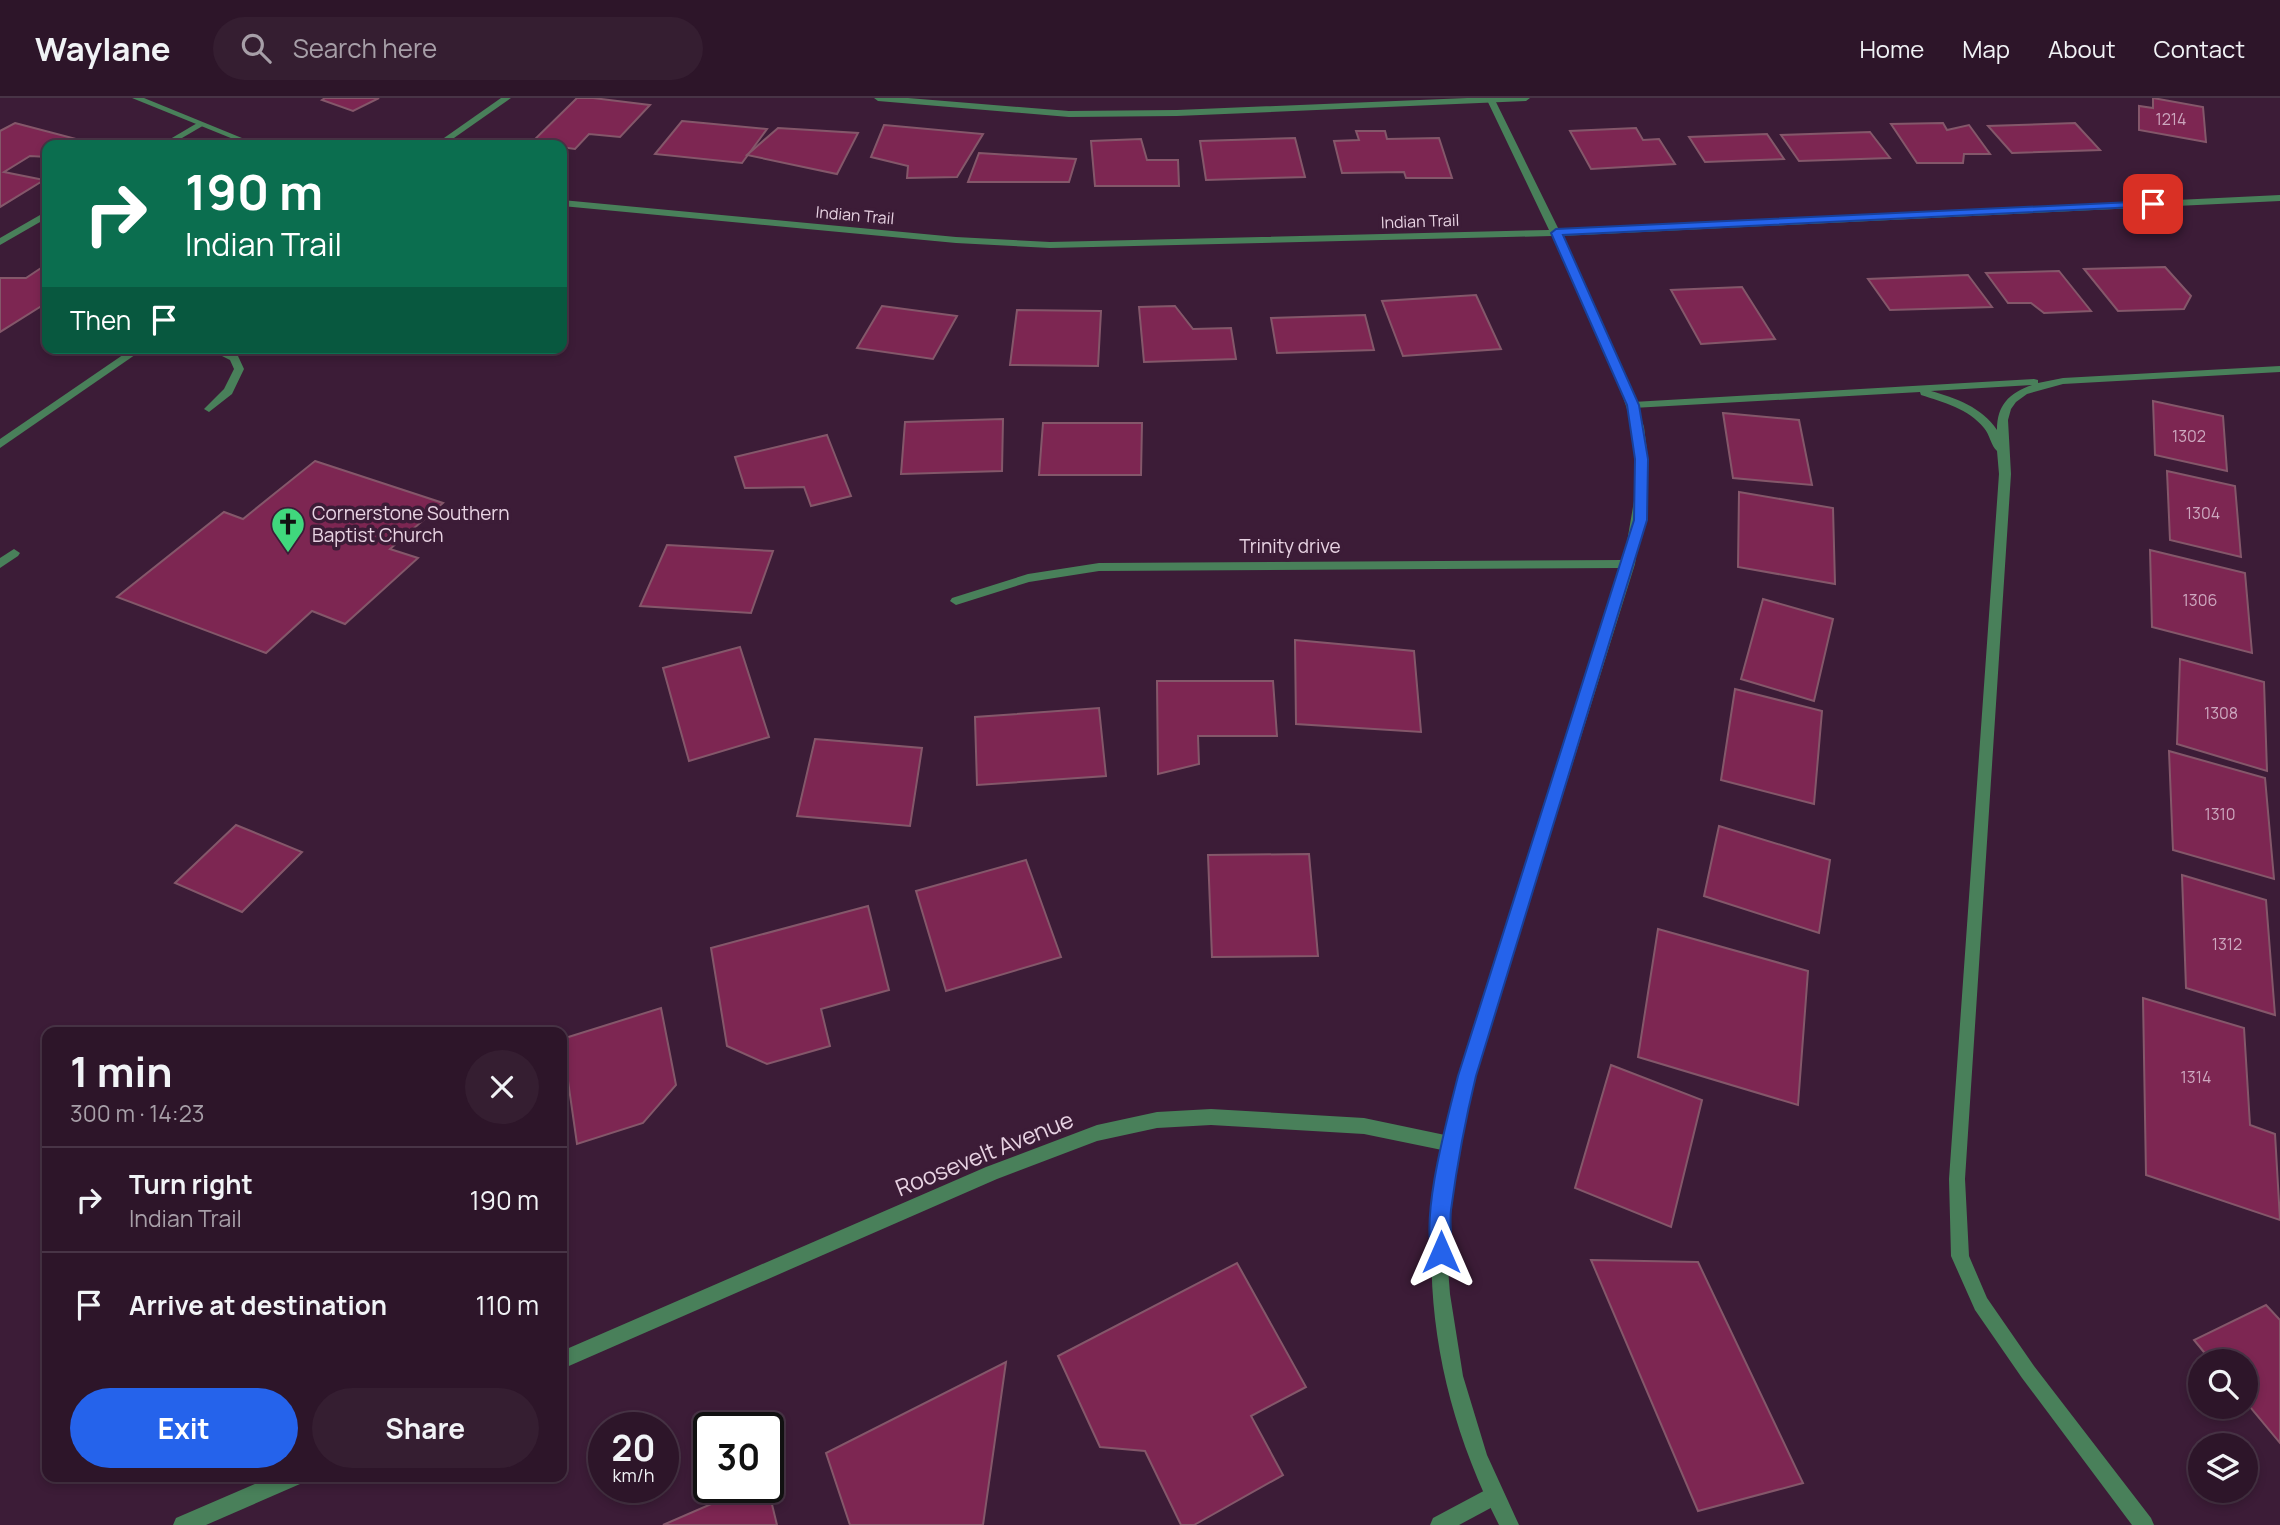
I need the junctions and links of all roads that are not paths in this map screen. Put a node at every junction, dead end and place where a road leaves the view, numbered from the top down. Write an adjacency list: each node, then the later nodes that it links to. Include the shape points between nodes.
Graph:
1 (136, 98): 6 (street)
2 (507, 98): 9 (street)
3 (878, 98): 5 (street, via 1069,114)
4 (1526, 98): 5 (street)
5 (1490, 99): 13 (street)
6 (201, 124): 7 (street); 8 (street)
7 (173, 140)
8 (242, 140)
9 (445, 140)
10 (2280, 198): 13 (street, Indian Trail)
11 (567, 203): 13 (street, Indian Trail, via 1050,245)
12 (42, 217): 14 (street)
13 (1556, 233): 20 (street)
14 (0, 242)
15 (131, 354): 22 (street)
16 (225, 354): 21 (street, via 234,358 239,369 236,381)
17 (2280, 369): 18 (street)
18 (2063, 381): 19 (street); 23 (street, via 2032,387 2005,406 2001,419)
19 (1899, 390): 20 (street); 23 (street, via 1947,399 1973,412 1997,438)
20 (1633, 405): 26 (street, via 1643,478 1641,520)
21 (209, 409)
22 (0, 444)
23 (2005, 474): 35 (street, via 1957,1179 1960,1256 1996,1327)
24 (14, 553): 25 (street)
25 (0, 564)
26 (1629, 564): 27 (street, Trinity drive, via 1099,567 1028,578); 28 (street, via 1471,1063)
27 (956, 601)
28 (1451, 1144): 29 (street, Roosevelt Avenue, via 1364,1126 1211,1117 1157,1120 1097,1133 992,1173); 31 (street, via 1440,1226 1442,1304 1459,1393)
29 (567, 1358)
30 (282, 1482): 32 (street)
31 (1493, 1496): 33 (street); 34 (street)
32 (183, 1525)
33 (1440, 1525)
34 (1509, 1525)
35 (2144, 1525)

